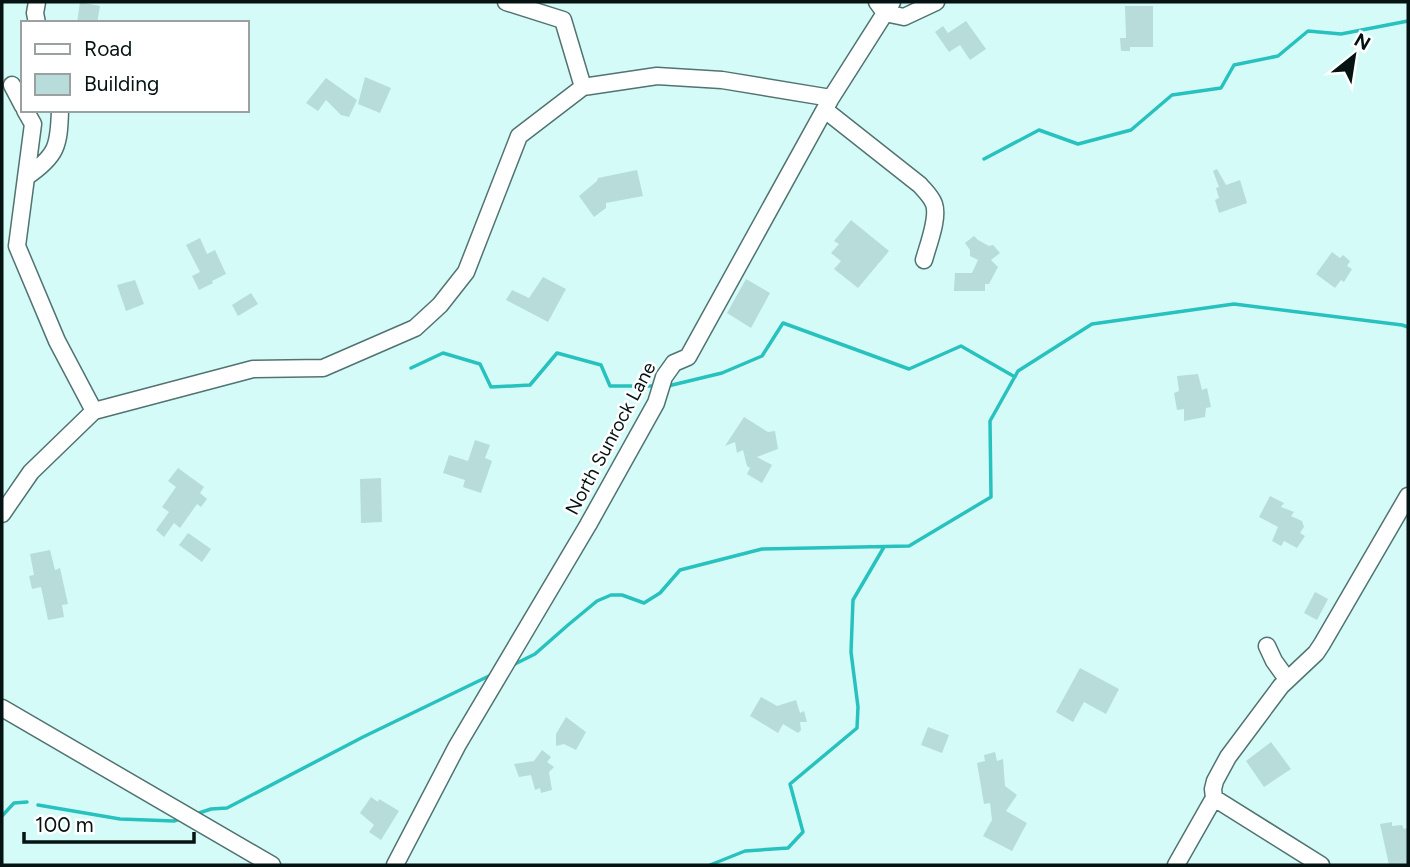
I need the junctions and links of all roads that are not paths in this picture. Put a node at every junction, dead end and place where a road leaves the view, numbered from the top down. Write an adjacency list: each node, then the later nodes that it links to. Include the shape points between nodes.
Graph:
1 (37, 2): 5 (street)
2 (506, 2): 7 (street, via 563,20)
3 (936, 2): 4 (street, via 904,17)
4 (885, 6): 9 (street, North Sunrock Lane)
5 (37, 21)
6 (12, 85): 8 (street)
7 (583, 88): 9 (street, via 657,76 722,80); 14 (street, via 519,136 466,272 415,328 323,368 253,369)
8 (21, 102)
9 (828, 104): 13 (street, via 930,195 936,218); 23 (street, North Sunrock Lane, via 688,357 674,363 664,377 656,403 457,746)
10 (26, 112): 12 (street, via 33,124)
11 (60, 112): 12 (street, via 56,147 43,166)
12 (26, 177): 14 (street, via 18,246 57,341)
13 (924, 260)
14 (93, 411): 16 (street, via 31,472)
15 (1408, 496): 18 (street, via 1322,644)
16 (2, 514)
17 (1267, 646): 18 (street)
18 (1287, 679): 20 (street, via 1228,757 1215,781)
19 (2, 708): 21 (street)
20 (1214, 798): 24 (street); 25 (street)
21 (246, 859): 22 (street)
22 (272, 865)
23 (395, 865)
24 (1175, 865)
25 (1321, 865)

